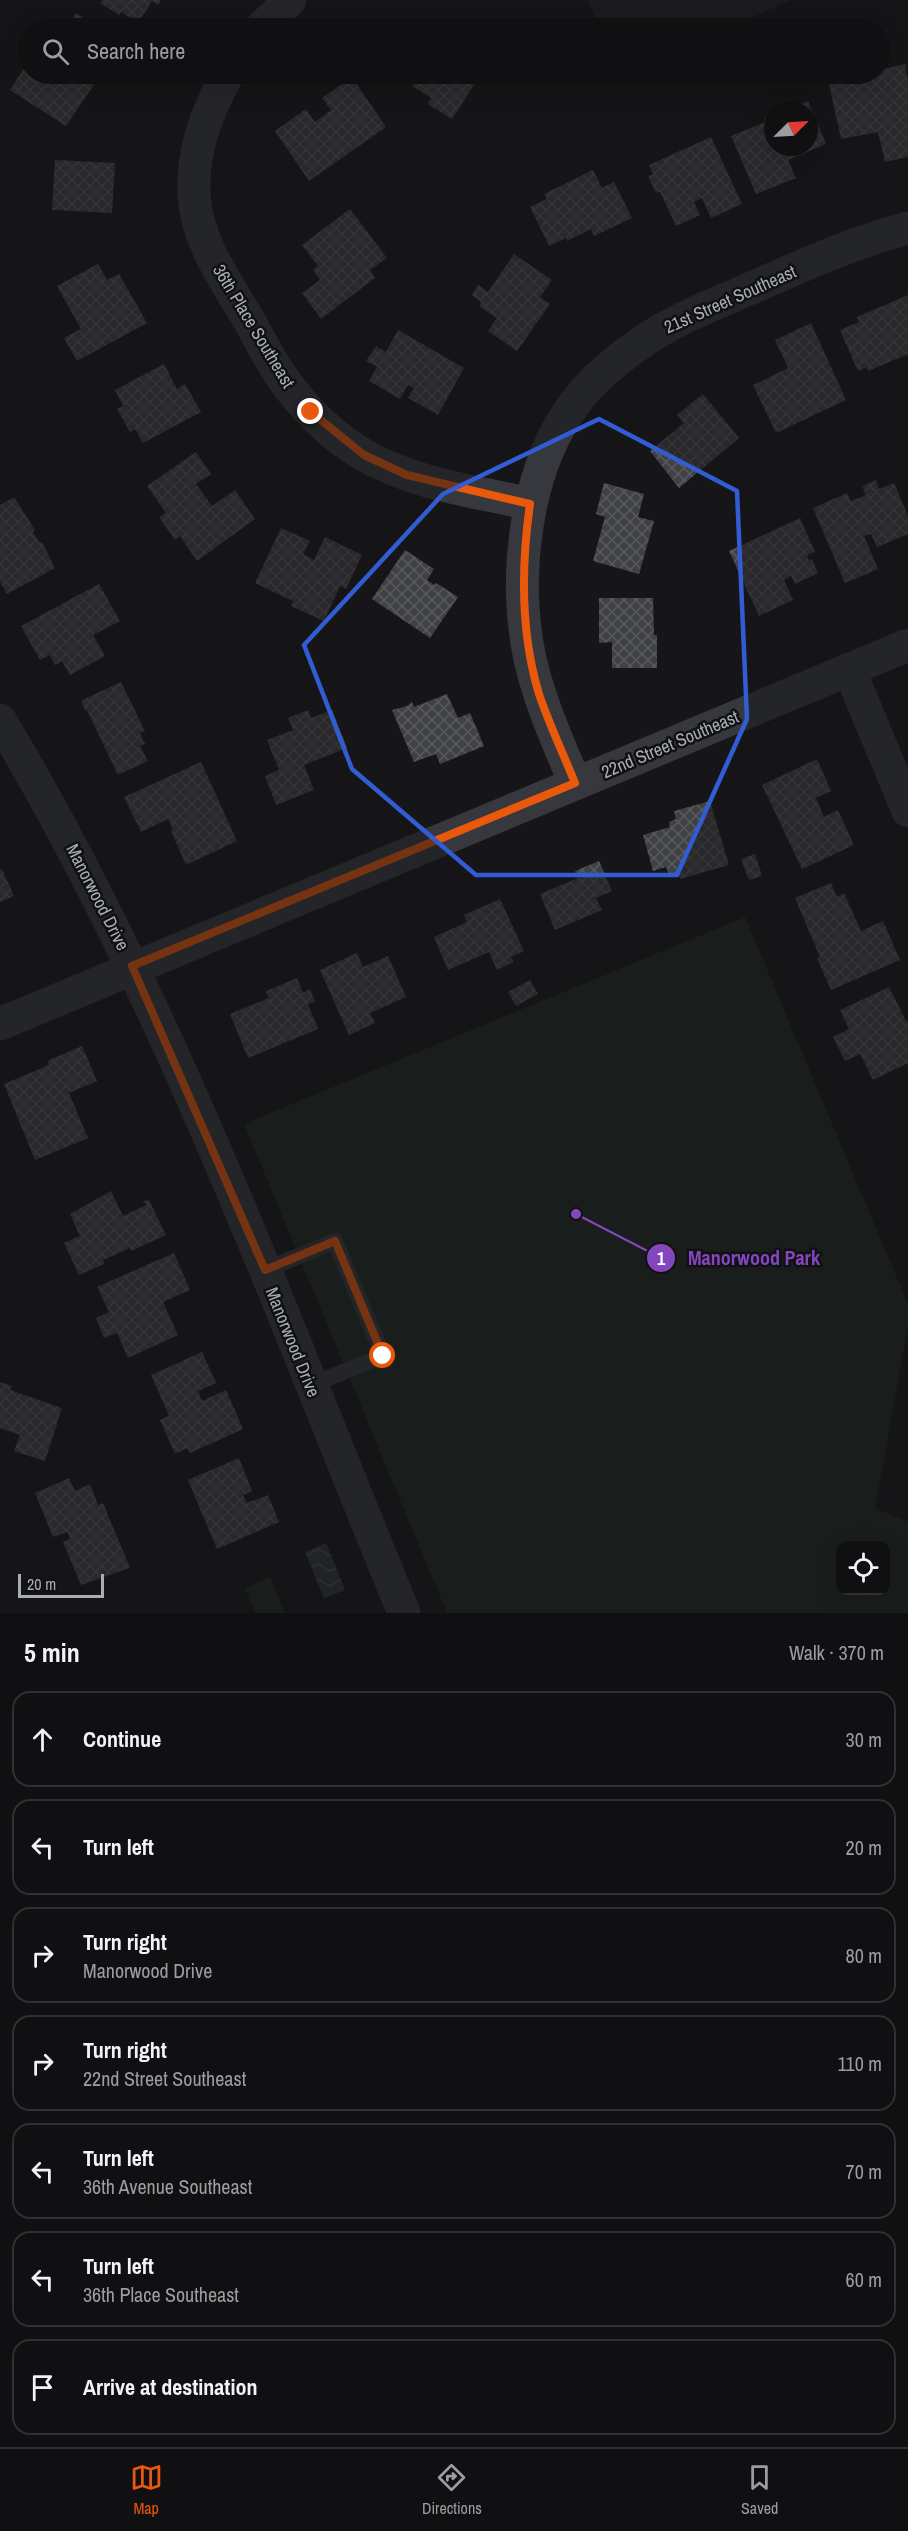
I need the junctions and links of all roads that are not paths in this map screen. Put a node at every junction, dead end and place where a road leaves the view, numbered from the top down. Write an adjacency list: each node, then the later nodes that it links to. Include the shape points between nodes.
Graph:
1 (290, 0): 2 (street)
2 (271, 18)
3 (223, 84): 5 (street, 36th Place Southeast, via 199,140 194,197 207,248 292,391 335,434 364,455 407,475)
4 (908, 228): 5 (street, 21st Street Southeast, via 828,255 686,316 637,345 575,403 559,428)
5 (530, 504): 9 (street, 21st Street Southeast, via 523,581 527,639 541,700)
6 (908, 645): 7 (street, 22nd Street Southeast)
7 (849, 669): 9 (street, 22nd Street Southeast); 10 (street)
8 (0, 720): 11 (street, Manorwood Drive, via 39,784)
9 (575, 783): 11 (street, 22nd Street Southeast)
10 (908, 811)
11 (132, 966): 12 (street, 22nd Street Southeast); 13 (street, Manorwood Drive)
12 (0, 1024)
13 (265, 1270): 14 (street, Manorwood Drive); 14 (lane, via 335,1241 383,1356)
14 (310, 1385): 15 (street, Manorwood Drive)
15 (404, 1613)

